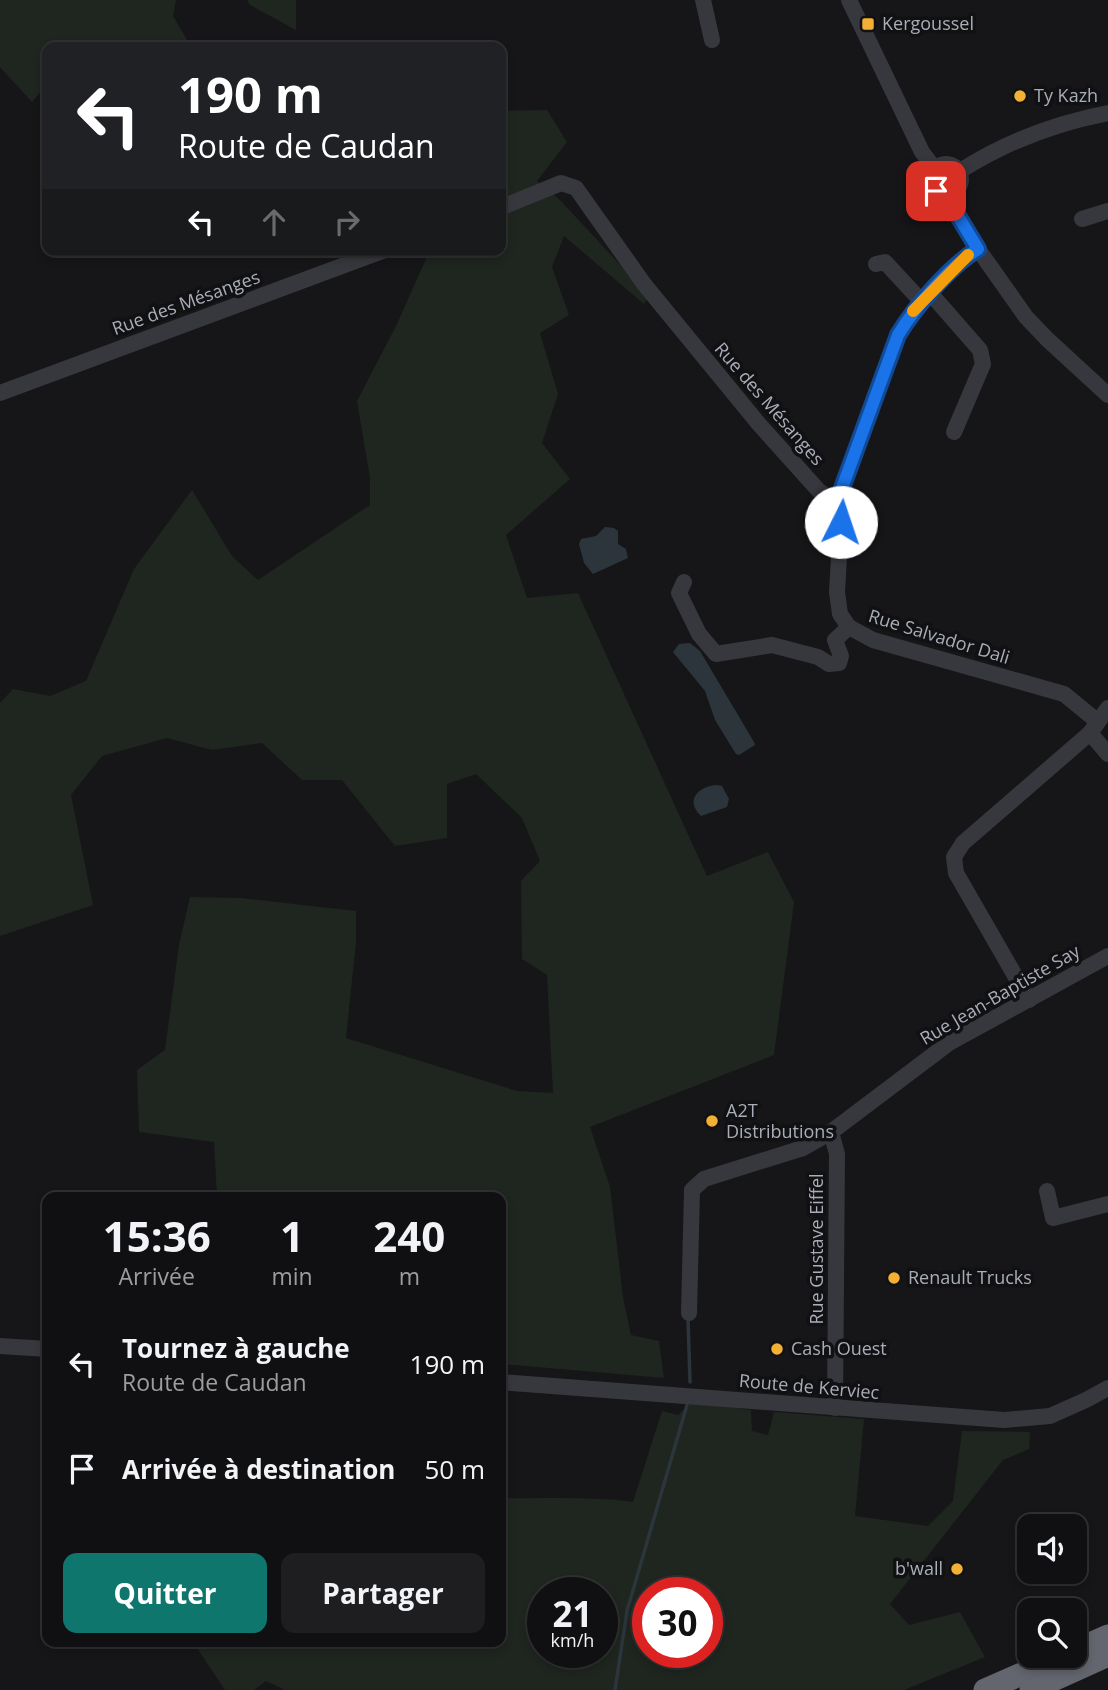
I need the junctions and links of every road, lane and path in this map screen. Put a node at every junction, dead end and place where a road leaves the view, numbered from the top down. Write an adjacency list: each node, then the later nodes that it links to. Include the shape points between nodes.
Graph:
1 (703, 0): 3 (street)
2 (849, 0): 5 (street, via 922,152)
3 (712, 40)
4 (1108, 113): 6 (street, via 1020,140)
5 (935, 169): 6 (street, via 948,164); 7 (street, via 933,188)
6 (960, 171): 7 (street, via 961,185)
7 (951, 194): 11 (street, via 955,211)
8 (506, 206): 18 (street, Rue des Mésanges, via 561,183 576,188 644,284 758,423 819,491)
9 (1108, 211): 10 (street)
10 (1082, 219)
11 (978, 249): 14 (street, Rue des Mésanges); 16 (street, via 1026,317)
12 (369, 256): 15 (street, Rue des Mésanges)
13 (876, 264): 14 (street, via 884,262)
14 (926, 298): 17 (street, via 980,350 983,365); 18 (street, Rue des Mésanges, via 898,335)
15 (0, 393)
16 (1108, 395)
17 (954, 432)
18 (838, 499): 20 (street, Rue Salvador Dali, via 837,593 840,614)
19 (684, 582): 20 (street, via 679,593 699,634 716,654 772,645 829,664 839,663 835,640)
20 (849, 627): 21 (street, Rue Salvador Dali, via 873,640 1064,694)
21 (1098, 720): 22 (street, Rue Salvador Dali); 24 (street, via 963,843 954,857 956,873)
22 (1108, 754)
23 (1108, 956): 24 (street, Rue Jean-Baptiste Say)
24 (1029, 1000): 25 (street, Rue Jean-Baptiste Say, via 949,1043)
25 (831, 1132): 28 (street, Rue Jean-Baptiste Say, via 803,1148 704,1179 692,1190); 33 (street, Rue Gustave Eiffel, via 836,1154)
26 (1047, 1191): 27 (street, via 1053,1218)
27 (1108, 1204)
28 (689, 1313)
29 (0, 1346): 30 (street)
30 (42, 1349)
31 (506, 1382): 33 (street, Route de Kerviec)
32 (1108, 1388): 33 (street, Route de Kerviec, via 1050,1416 1004,1420)
33 (835, 1408)
34 (1108, 1636): 35 (highway)
35 (1087, 1645)
36 (1108, 1655): 40 (highway)
37 (1108, 1665): 41 (highway)
38 (1035, 1668): 39 (highway)
39 (985, 1690)
40 (1031, 1690)
41 (1045, 1690)

